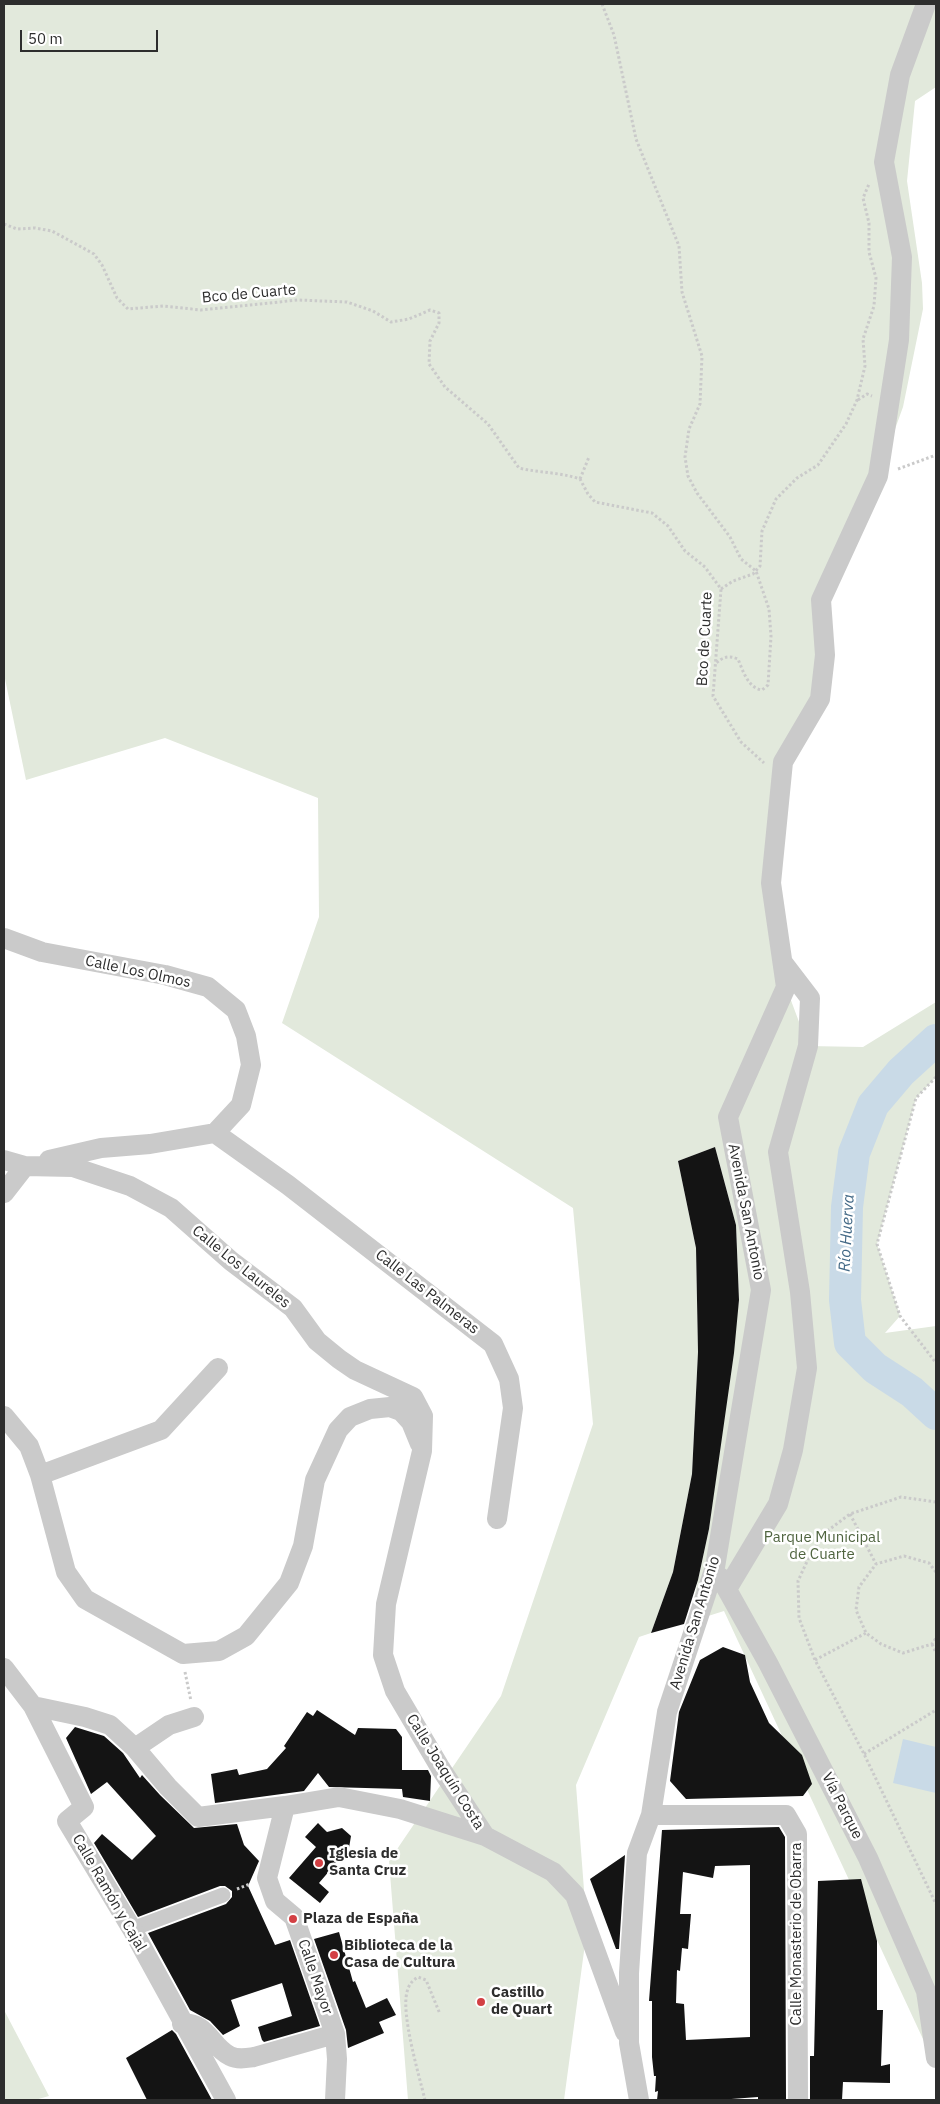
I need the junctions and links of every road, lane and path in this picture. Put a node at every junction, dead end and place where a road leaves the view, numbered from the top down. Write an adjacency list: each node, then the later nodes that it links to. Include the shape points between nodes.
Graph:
1 (602, 4): 9 (path, via 614,35 636,139 679,246 682,292 702,356 700,404 689,430 685,456 688,476 741,559)
2 (926, 4): 3 (street, via 900,75)
3 (884, 162): 7 (street, via 902,256 899,340); 9 (path, via 868,184 863,198 869,223 869,252 876,278 874,306 863,339 864,366 857,400 846,424 818,465 797,478 776,499 762,531 760,566)
4 (4, 224): 8 (path, Bco de Cuarte, via 17,229 52,231 94,254 117,298 128,309 163,306 201,310 298,300 347,302 391,322 430,310 439,313 439,323 430,341 429,364 445,386 488,424 519,468)
5 (936, 455): 7 (path)
6 (589, 457): 8 (path)
7 (878, 476): 12 (street, via 821,600 826,655 820,699 783,762)
8 (580, 479): 10 (path, Bco de Cuarte, via 595,502 652,514 668,526 685,552 705,567)
9 (756, 571): 10 (path); 11 (path, via 769,609 768,685 762,690 756,689 738,659 731,656)
10 (721, 589): 11 (path, Bco de Cuarte)
11 (714, 664): 12 (path, Bco de Cuarte, via 713,696 741,742)
12 (781, 779): 14 (street, via 771,883)
13 (4, 938): 16 (street, Calle Los Olmos, via 42,952 165,975 208,987 236,1010 246,1036 251,1065 241,1105)
14 (782, 963): 29 (street, Avenida San Antonio, via 786,987 728,1117 761,1290); 31 (street, via 810,998 808,1046 778,1152 800,1292 807,1368 793,1450 778,1504)
15 (936, 1077): 20 (path, via 916,1098 876,1244 900,1316)
16 (216, 1133): 18 (street, via 101,1148); 27 (street, Calle Las Palmeras, via 493,1344 509,1379 513,1408)
17 (4, 1160): 18 (street)
18 (26, 1166): 19 (street); 23 (street, Calle Los Laureles, via 73,1167 130,1186 171,1208 231,1261 292,1308 317,1341 339,1359 413,1397 423,1416)
19 (4, 1193)
20 (936, 1363)
21 (218, 1368): 24 (street, via 161,1430)
22 (4, 1416): 24 (street, via 29,1446)
23 (422, 1451): 36 (street, via 411,1422 401,1411 390,1407 370,1409 350,1417 338,1430 316,1480 303,1546 289,1583 246,1636 219,1651); 46 (street, Calle Joaquín Costa, via 386,1604 383,1655 395,1691)
24 (40, 1475): 36 (street, via 66,1572 86,1599)
25 (936, 1502): 26 (path, via 901,1497)
26 (850, 1514): 28 (path); 37 (path, via 826,1532 798,1581 799,1618)
27 (498, 1519)
28 (876, 1564): 30 (path, via 904,1556 929,1563); 32 (path, via 859,1587 856,1610)
29 (715, 1567): 31 (street, Vía Parque); 45 (street, Avenida San Antonio, via 667,1712)
30 (936, 1572)
31 (727, 1589): 55 (street, Vía Parque, via 868,1858 926,1991)
32 (866, 1633): 34 (path, via 881,1644 903,1653); 37 (path)
33 (936, 1638): 34 (path)
34 (932, 1644): 35 (path)
35 (936, 1653)
36 (183, 1654): 41 (path)
37 (815, 1660): 43 (path)
38 (4, 1668): 39 (street, Calle Ramón y Cajal)
39 (33, 1706): 42 (street, via 110,1725); 50 (street, Calle Ramón y Cajal, via 84,1807 67,1821)
40 (936, 1710): 43 (path)
41 (194, 1718): 42 (street, via 169,1725)
42 (135, 1748): 44 (street, via 198,1817)
43 (864, 1754): 49 (path)
44 (285, 1806): 46 (street, via 338,1797 400,1809); 47 (street)
45 (651, 1815): 54 (street, Avenida San Antonio, via 638,1853); 60 (street, Calle Monasterio de Obarra, via 786,1815 797,1834)
46 (485, 1836): 54 (street, Calle Joaquín Costa, via 553,1872 575,1895)
47 (267, 1878): 48 (path); 53 (street, Calle Mayor, via 275,1901 294,1918)
48 (223, 1895): 50 (street)
49 (936, 1904)
50 (132, 1929): 52 (street, Calle Ramón y Cajal)
51 (440, 2014): 58 (path, via 426,1980 418,1977 411,1982 406,1994 406,2010)
52 (182, 2024): 53 (street, via 189,2023 205,2030 230,2056 241,2058); 56 (street, Calle Ramón y Cajal)
53 (335, 2034): 57 (street, Calle Mayor)
54 (629, 2043): 59 (street, Avenida San Antonio)
55 (936, 2058)
56 (226, 2100)
57 (335, 2100)
58 (424, 2100)
59 (640, 2100)
60 (798, 2100)

